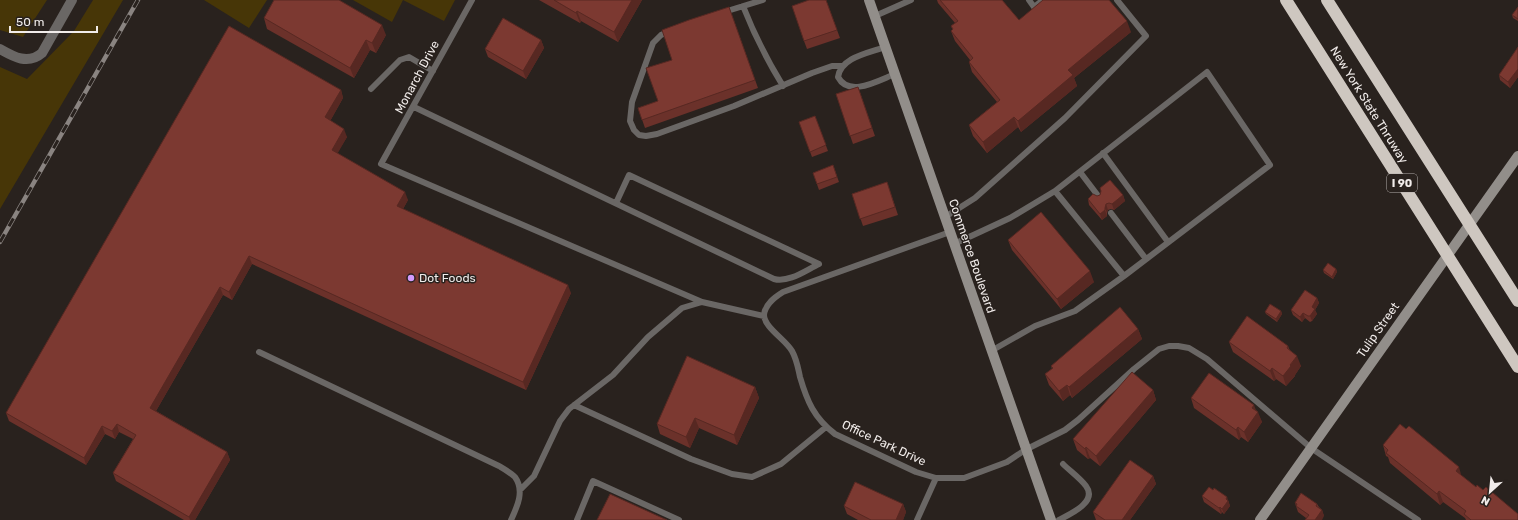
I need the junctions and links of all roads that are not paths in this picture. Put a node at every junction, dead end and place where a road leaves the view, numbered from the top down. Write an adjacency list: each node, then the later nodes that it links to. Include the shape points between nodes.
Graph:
1 (72, 0): 16 (street, via 42,53 37,57 29,60 17,58)
2 (472, 0): 18 (lane, Monarch Drive)
3 (762, 0): 11 (lane)
4 (869, 0): 13 (street, Commerce Boulevard)
5 (911, 0): 13 (lane)
6 (1029, 0): 7 (lane, via 1034,7)
7 (1043, 0)
8 (1117, 0): 30 (lane, via 1146,36 1059,123 975,198)
9 (1286, 0): 41 (highway, New York State Thruway / I 90)
10 (1327, 0): 36 (highway, New York State Thruway / I 90)
11 (743, 6): 12 (lane); 20 (lane, via 754,34)
12 (720, 14)
13 (875, 16): 15 (street, Commerce Boulevard)
14 (675, 29): 20 (lane, via 661,34 653,44 632,102 630,121 639,135 657,134)
15 (885, 47): 17 (lane, via 847,61); 19 (street, Commerce Boulevard)
16 (0, 49)
17 (842, 66): 19 (lane, via 838,77 850,87); 20 (lane, via 832,66)
18 (433, 71): 21 (lane, via 409,57 400,60); 22 (lane, Monarch Drive)
19 (895, 74): 30 (street, Commerce Boulevard)
20 (783, 86)
21 (371, 89)
22 (414, 106): 28 (lane); 37 (lane, Monarch Drive, via 381,164)
23 (1103, 153): 25 (lane); 32 (lane); 32 (lane, via 1207,72 1270,166)
24 (1518, 156): 44 (street, Tulip Street)
25 (1080, 172): 26 (lane); 27 (lane)
26 (1055, 191): 33 (lane, via 1010,218); 35 (lane)
27 (1098, 197)
28 (616, 203): 28 (lane, via 774,279 788,279 819,264 629,175)
29 (1111, 213): 34 (lane)
30 (945, 216): 31 (street, Commerce Boulevard)
31 (950, 232): 33 (street, Commerce Boulevard); 38 (lane, via 783,292 772,299)
32 (1168, 242): 34 (lane)
33 (954, 244): 39 (street, Commerce Boulevard)
34 (1146, 259): 35 (lane)
35 (1124, 276): 39 (lane, via 1074,311 1035,326)
36 (1518, 301)
37 (702, 302): 38 (lane); 42 (lane, via 682,308 648,337 613,375)
38 (764, 316): 43 (lane, Office Park Drive, via 791,349 811,409)
39 (991, 351): 45 (street, Commerce Boulevard)
40 (259, 352): 48 (lane, via 499,466 515,477)
41 (1518, 367)
42 (574, 405): 43 (lane, via 691,459 732,474 752,477 781,464); 48 (lane, via 560,421 534,476)
43 (826, 427): 47 (lane, Office Park Drive, via 835,434 916,472)
44 (1311, 448): 45 (lane, Office Park Drive, via 1206,359 1189,348 1173,346 1160,349 1134,368 1065,430); 55 (street, Tulip Street); 56 (lane, Office Park Drive)
45 (1026, 450): 47 (lane, Office Park Drive, via 1007,462 964,478); 53 (street, Commerce Boulevard)
46 (1063, 464): 54 (lane, via 1086,485 1089,495 1085,503)
47 (936, 478): 52 (lane)
48 (520, 490): 49 (lane, via 519,502)
49 (511, 520)
50 (577, 520): 51 (lane, via 593,481)
51 (679, 520)
52 (917, 520)
53 (1050, 520)
54 (1059, 520)
55 (1260, 520)
56 (1418, 520)

